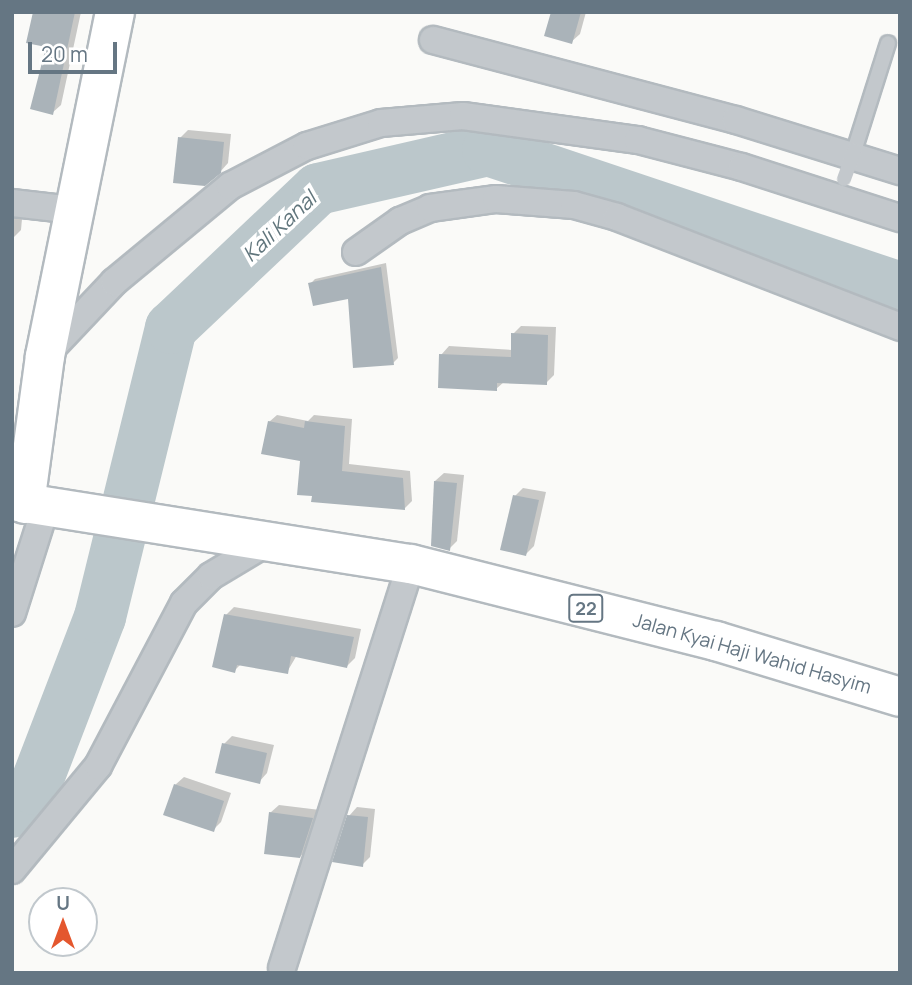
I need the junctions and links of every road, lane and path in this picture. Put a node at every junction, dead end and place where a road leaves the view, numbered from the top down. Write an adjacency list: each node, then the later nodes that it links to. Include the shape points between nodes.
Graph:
1 (115, 12): 7 (main road)
2 (433, 40): 4 (street, via 736,120)
3 (888, 43): 5 (lane, bridge)
4 (900, 170)
5 (841, 188): 8 (street); 11 (street, via 638,140 463,116 381,123 307,146 222,191 114,282)
6 (12, 203): 7 (street)
7 (73, 210): 11 (main road)
8 (900, 218)
9 (356, 252): 10 (street, via 400,221 430,208 496,198 561,204 617,217)
10 (900, 327)
11 (45, 356): 12 (main road)
12 (39, 507): 13 (main road, 22); 14 (street)
13 (250, 542): 15 (main road, Jalan Kyai Haji Wahid Hasyim / 22); 18 (street, via 184,603 97,766)
14 (22, 561): 16 (street)
15 (411, 564): 17 (main road, Jalan Kyai Haji Wahid Hasyim / 22, via 716,642); 19 (street)
16 (12, 613)
17 (900, 697)
18 (12, 870)
19 (282, 968)

